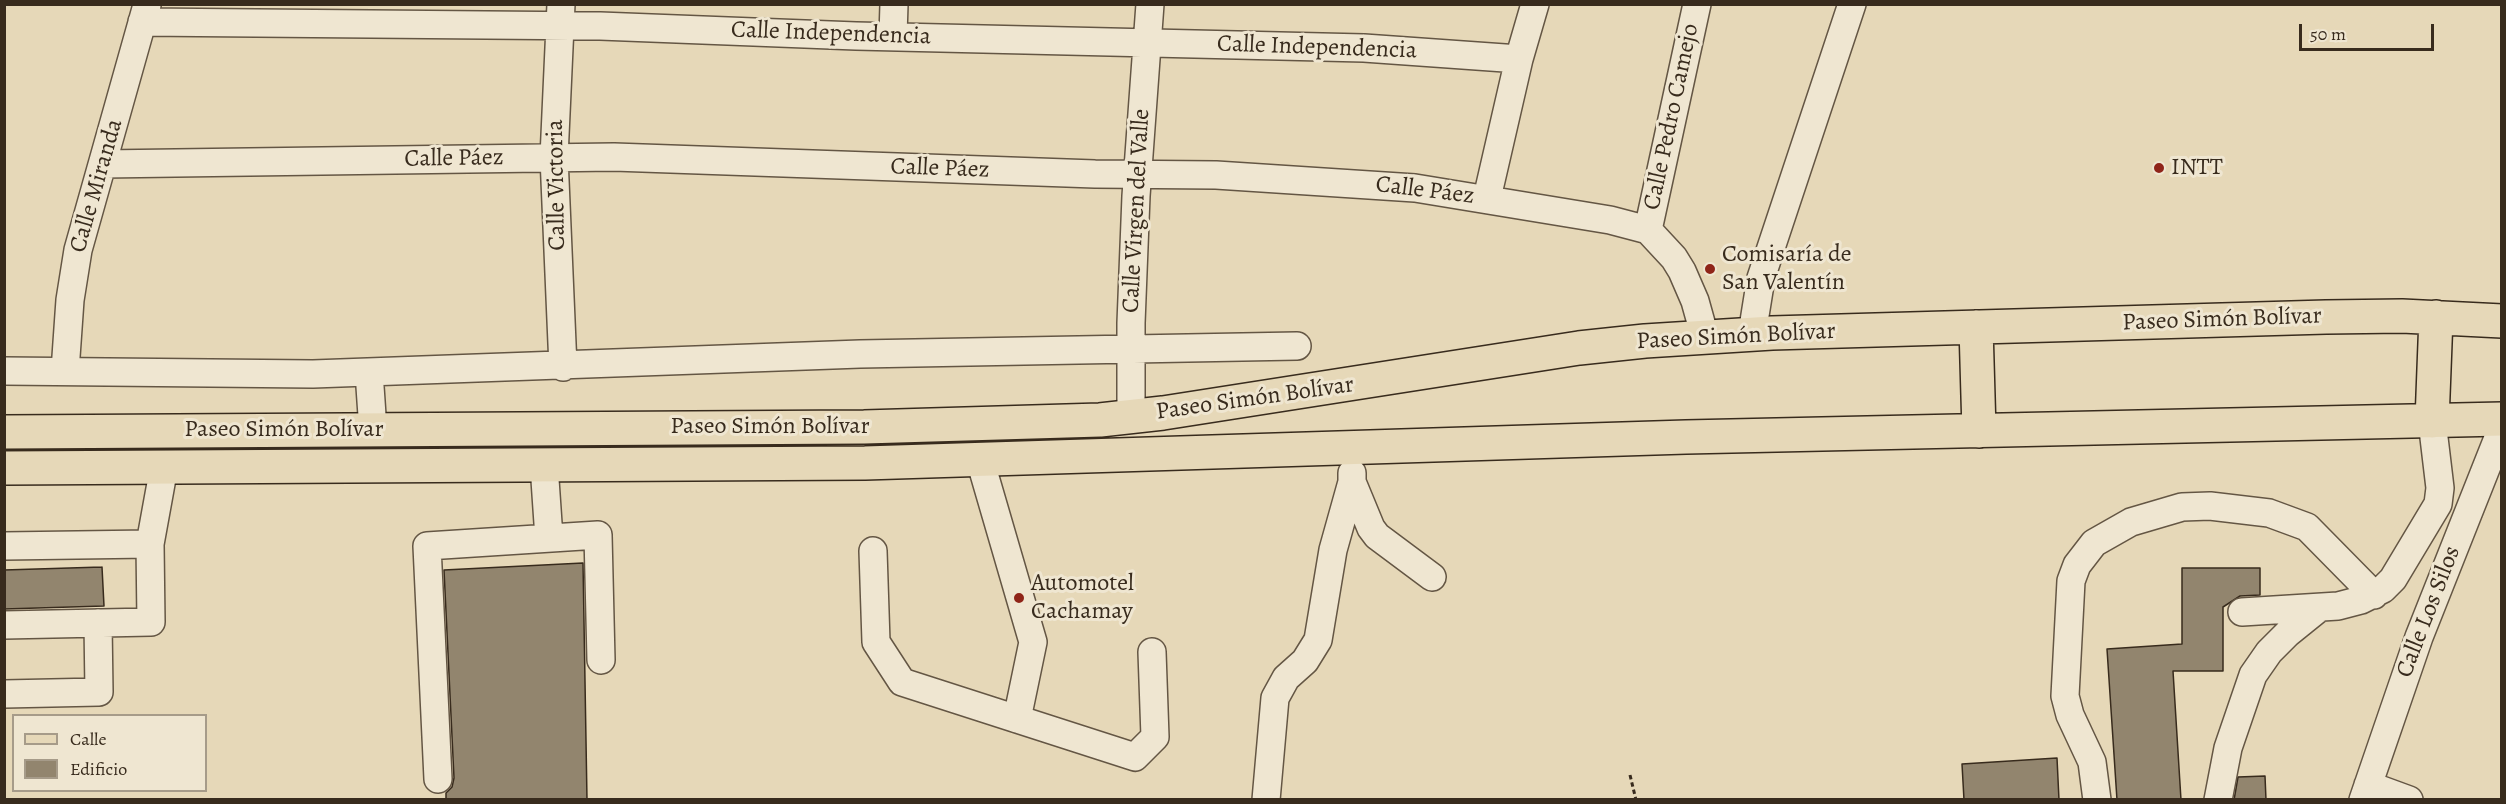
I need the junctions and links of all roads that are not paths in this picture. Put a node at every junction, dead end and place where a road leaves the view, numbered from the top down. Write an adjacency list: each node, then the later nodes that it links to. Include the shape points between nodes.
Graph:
1 (894, 4): 8 (street)
2 (1150, 4): 9 (street, Calle Virgen del Valle)
3 (1535, 4): 10 (street)
4 (1697, 4): 15 (street, Calle Pedro Camejo)
5 (1852, 4): 19 (street, via 1761,278)
6 (145, 13): 7 (street, Calle Independencia); 12 (street, Calle Miranda)
7 (560, 15): 8 (street, Calle Independencia); 11 (street, Calle Victoria)
8 (893, 36): 9 (street, Calle Independencia)
9 (1147, 42): 10 (street, Calle Independencia, via 1364,48); 13 (street, Calle Virgen del Valle)
10 (1519, 59): 14 (street)
11 (554, 157): 12 (street, Calle Páez); 13 (street, Calle Páez); 23 (street, Calle Victoria)
12 (104, 164): 25 (street, Calle Miranda, via 78,250)
13 (1137, 174): 14 (street, Calle Páez, via 1298,179); 22 (street, Calle Virgen del Valle)
14 (1487, 198): 15 (street, Calle Páez)
15 (1648, 230): 20 (street, via 1682,271)
16 (2436, 317): 17 (main road, Paseo Simón Bolívar); 18 (main road, Paseo Simón Bolívar); 29 (main road)
17 (2502, 321)
18 (1976, 327): 19 (main road, Paseo Simón Bolívar); 32 (main road)
19 (1752, 334): 20 (main road, Paseo Simón Bolívar)
20 (1705, 337): 27 (main road, Paseo Simón Bolívar, via 1579,348)
21 (1297, 346): 22 (street, Paseo Simón Bolívar)
22 (1131, 348): 23 (street, Paseo Simón Bolívar, via 861,354); 27 (street, Calle Virgen del Valle)
23 (563, 367): 26 (street, Paseo Simón Bolívar)
24 (4, 371): 25 (street, Paseo Simón Bolívar)
25 (65, 371): 26 (street, Paseo Simón Bolívar)
26 (369, 372): 31 (street)
27 (1131, 417): 31 (main road, Paseo Simón Bolívar, via 864,427)
28 (2502, 419): 29 (main road, Paseo Simón Bolívar)
29 (2432, 421): 32 (main road, Paseo Simón Bolívar); 45 (street, via 2440,488 2438,504 2393,579)
30 (2502, 428): 55 (street, Calle Los Silos, via 2419,637)
31 (373, 430): 33 (main road, Paseo Simón Bolívar)
32 (1979, 431): 34 (main road, Paseo Simón Bolívar)
33 (4, 432)
34 (1349, 447): 35 (main road, Paseo Simón Bolívar); 39 (street)
35 (980, 460): 36 (main road, Paseo Simón Bolívar); 53 (street, via 1033,642)
36 (544, 465): 37 (main road, Paseo Simón Bolívar); 40 (street)
37 (164, 467): 38 (main road, Paseo Simón Bolívar); 41 (street)
38 (4, 468)
39 (1352, 482): 44 (street, via 1377,536); 56 (street, via 1333,550 1318,639 1275,698)
40 (549, 538): 51 (street, via 598,535); 54 (street, via 427,546)
41 (150, 544): 42 (street); 48 (street, via 151,622)
42 (4, 546)
43 (873, 551): 53 (street, via 876,642 902,682)
44 (1432, 577)
45 (2374, 595): 46 (street, via 2345,605); 57 (street, via 2307,527 2269,513 2182,507 2131,522 2094,543 2077,565 2071,581 2065,696 2092,762)
46 (2319, 608): 47 (street); 58 (street, via 2282,639 2253,675 2228,748)
47 (2242, 612)
48 (98, 623): 49 (street); 52 (street, via 99,692)
49 (4, 625)
50 (1152, 652): 53 (street, via 1155,737 1135,757)
51 (601, 660)
52 (4, 694)
53 (1017, 719)
54 (438, 779)
55 (2366, 792): 59 (street)
56 (1266, 800)
57 (2097, 800)
58 (2218, 800)
59 (2409, 800)

